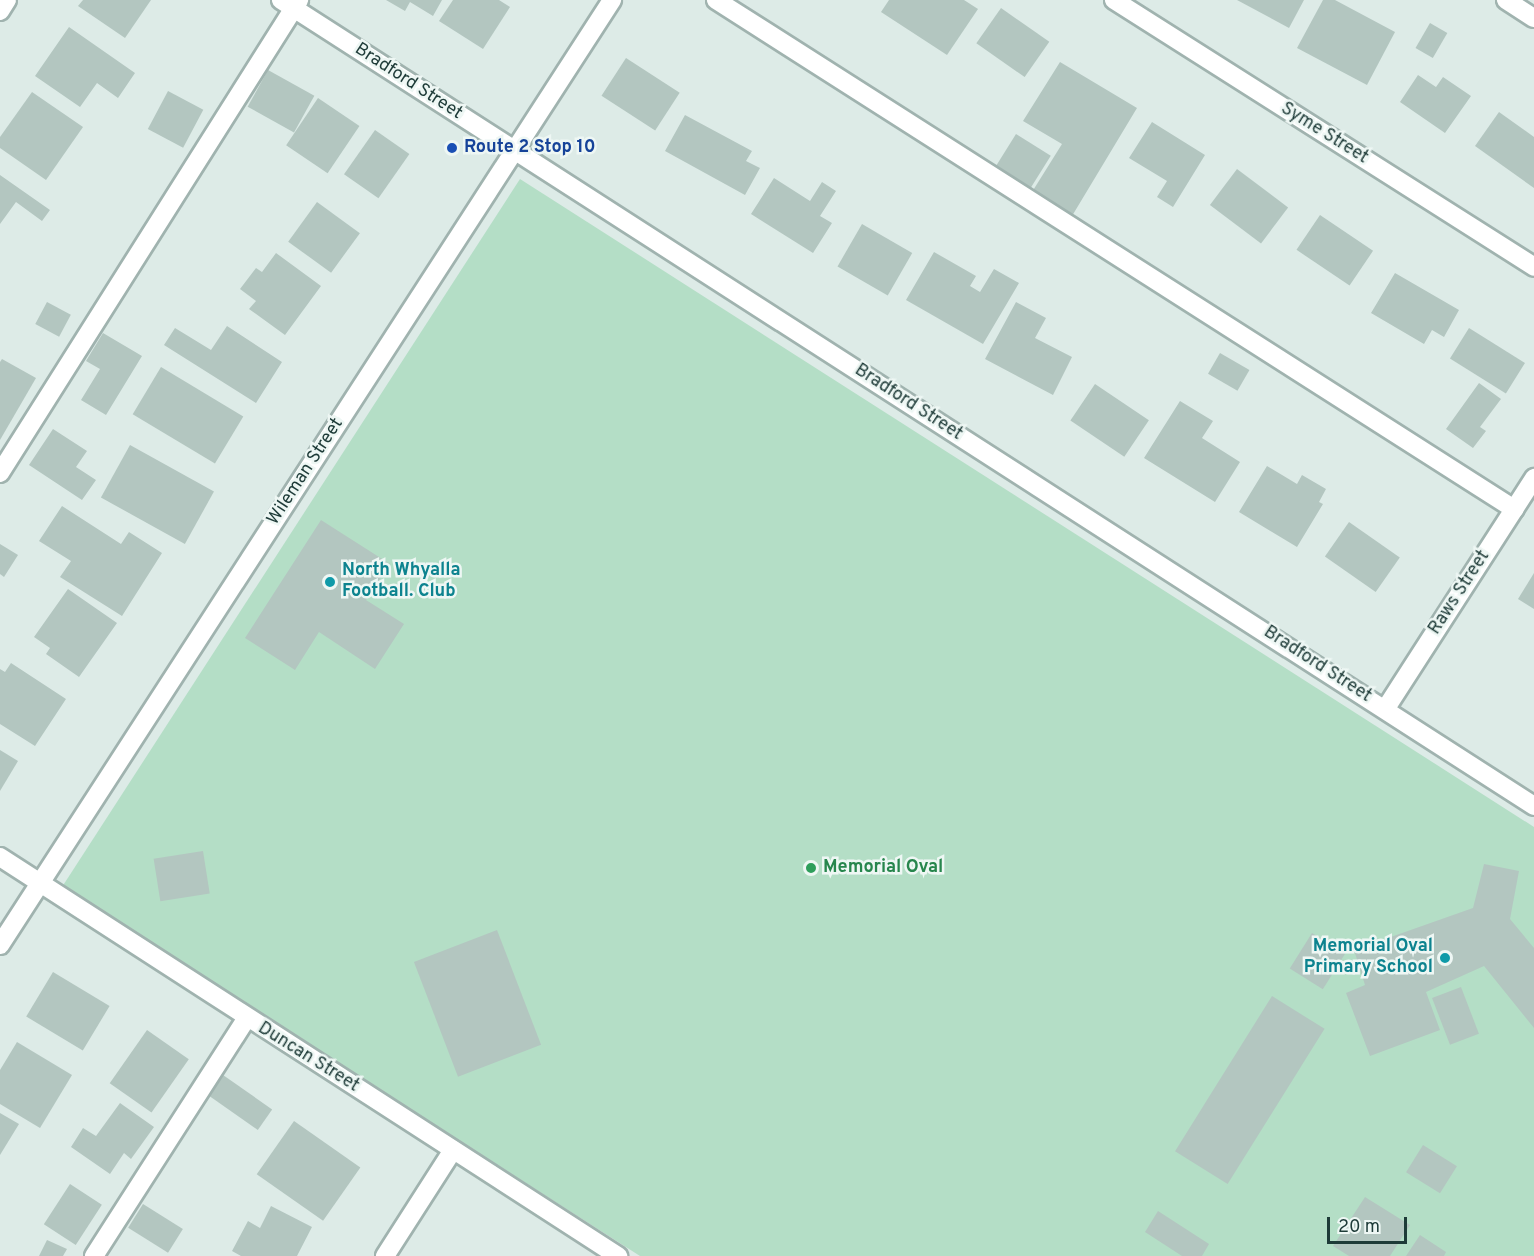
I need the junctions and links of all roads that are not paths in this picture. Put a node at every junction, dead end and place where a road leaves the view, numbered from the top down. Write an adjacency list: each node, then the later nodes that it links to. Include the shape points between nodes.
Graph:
1 (7, 0): 7 (street)
2 (612, 0): 9 (street, Wileman Street)
3 (716, 0): 13 (street)
4 (1114, 0): 10 (street, Syme Street)
5 (1506, 0): 8 (street)
6 (291, 3): 9 (street, Bradford Street); 11 (street)
7 (0, 11)
8 (1534, 18)
9 (514, 151): 14 (street, Bradford Street); 17 (street, Wileman Street)
10 (1534, 267)
11 (0, 473)
12 (1534, 478): 13 (street, Raws Street)
13 (1514, 509): 14 (street, Raws Street)
14 (1386, 708): 15 (street, Bradford Street)
15 (1534, 806)
16 (0, 857): 17 (street, Duncan Street)
17 (40, 882): 18 (street, Wileman Street); 19 (street, Duncan Street)
18 (0, 945)
19 (246, 1019): 20 (street, Duncan Street); 21 (street)
20 (453, 1150): 22 (street); 23 (street, Duncan Street)
21 (94, 1256)
22 (385, 1256)
23 (618, 1256)

